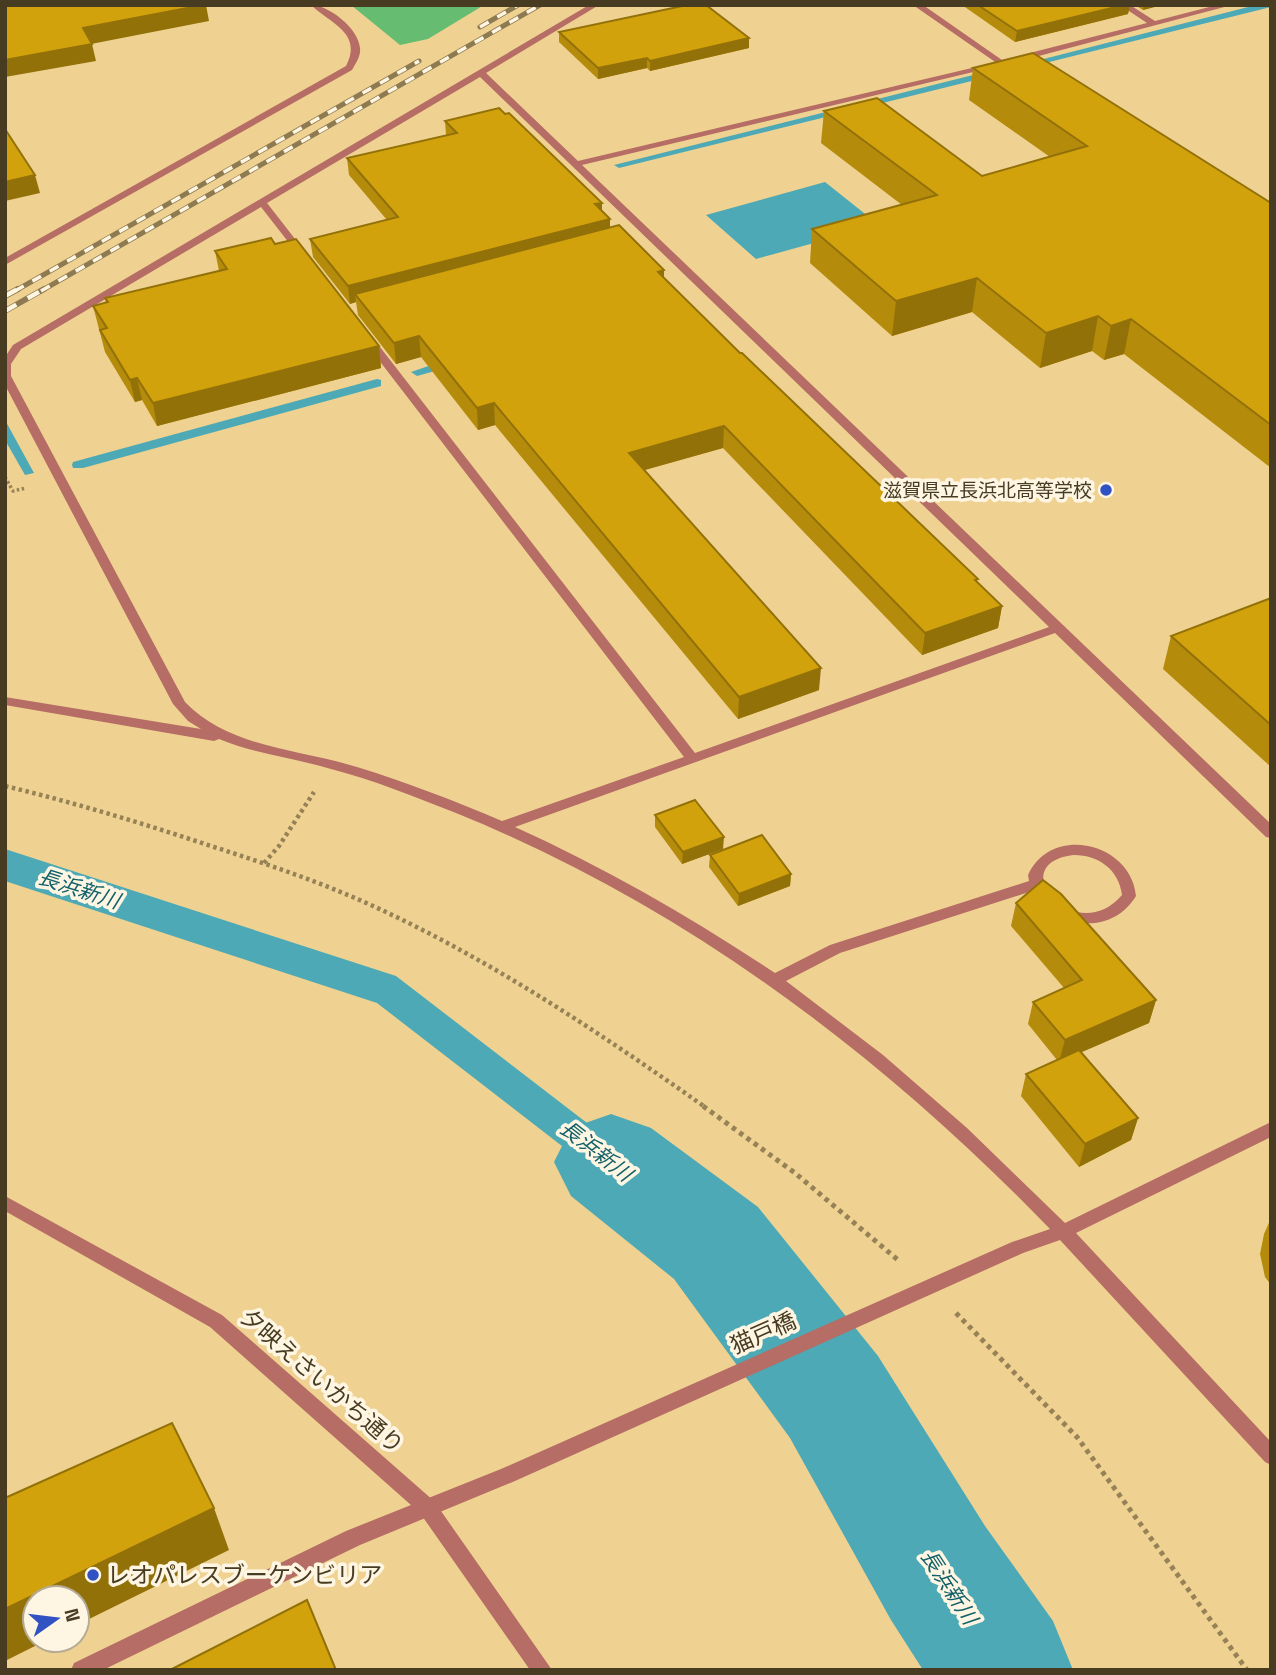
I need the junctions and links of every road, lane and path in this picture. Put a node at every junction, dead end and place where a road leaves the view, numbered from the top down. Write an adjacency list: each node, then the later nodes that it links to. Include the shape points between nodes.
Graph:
1 (315, 5): 13 (street, via 358,45 358,57 349,68)
2 (595, 5): 8 (street)
3 (917, 5): 7 (street)
4 (1124, 5): 6 (street)
5 (1228, 5): 6 (street)
6 (1154, 24): 7 (street)
7 (1001, 63): 9 (street)
8 (480, 72): 9 (street); 10 (street)
9 (575, 163): 11 (street)
10 (261, 201): 14 (street); 18 (street, via 17,347 5,371 180,704 196,721)
11 (647, 233): 12 (street); 16 (street)
12 (634, 236)
13 (5, 262)
14 (312, 267)
15 (363, 333): 19 (street)
16 (1057, 628): 19 (street); 23 (street)
17 (5, 701): 18 (street)
18 (234, 739): 20 (street)
19 (692, 758): 22 (street)
20 (332, 764): 22 (street); 24 (path)
21 (5, 786): 24 (path, via 134,820)
22 (501, 827): 26 (street, via 646,898)
23 (1271, 833)
24 (264, 863): 30 (path, via 410,923 547,1001 766,1151)
25 (1036, 884): 25 (street, via 1042,861 1060,851 1082,850 1105,857 1122,870 1129,896 1110,915 1076,917 1053,908); 26 (street, via 835,949)
26 (776, 979): 29 (street, via 919,1092)
27 (1271, 1129): 29 (street, 猫戸橋)
28 (5, 1202): 33 (street, 夕映えさいかち通り, via 216,1321)
29 (1062, 1232): 32 (street); 33 (street, 猫戸橋, via 1018,1247)
30 (908, 1269)
31 (949, 1307): 36 (path, via 1077,1437)
32 (1271, 1456)
33 (428, 1507): 34 (street, 猫戸橋, via 353,1538); 35 (street, 夕映えさいかち通り)
34 (81, 1670)
35 (542, 1670)
36 (1247, 1670)

